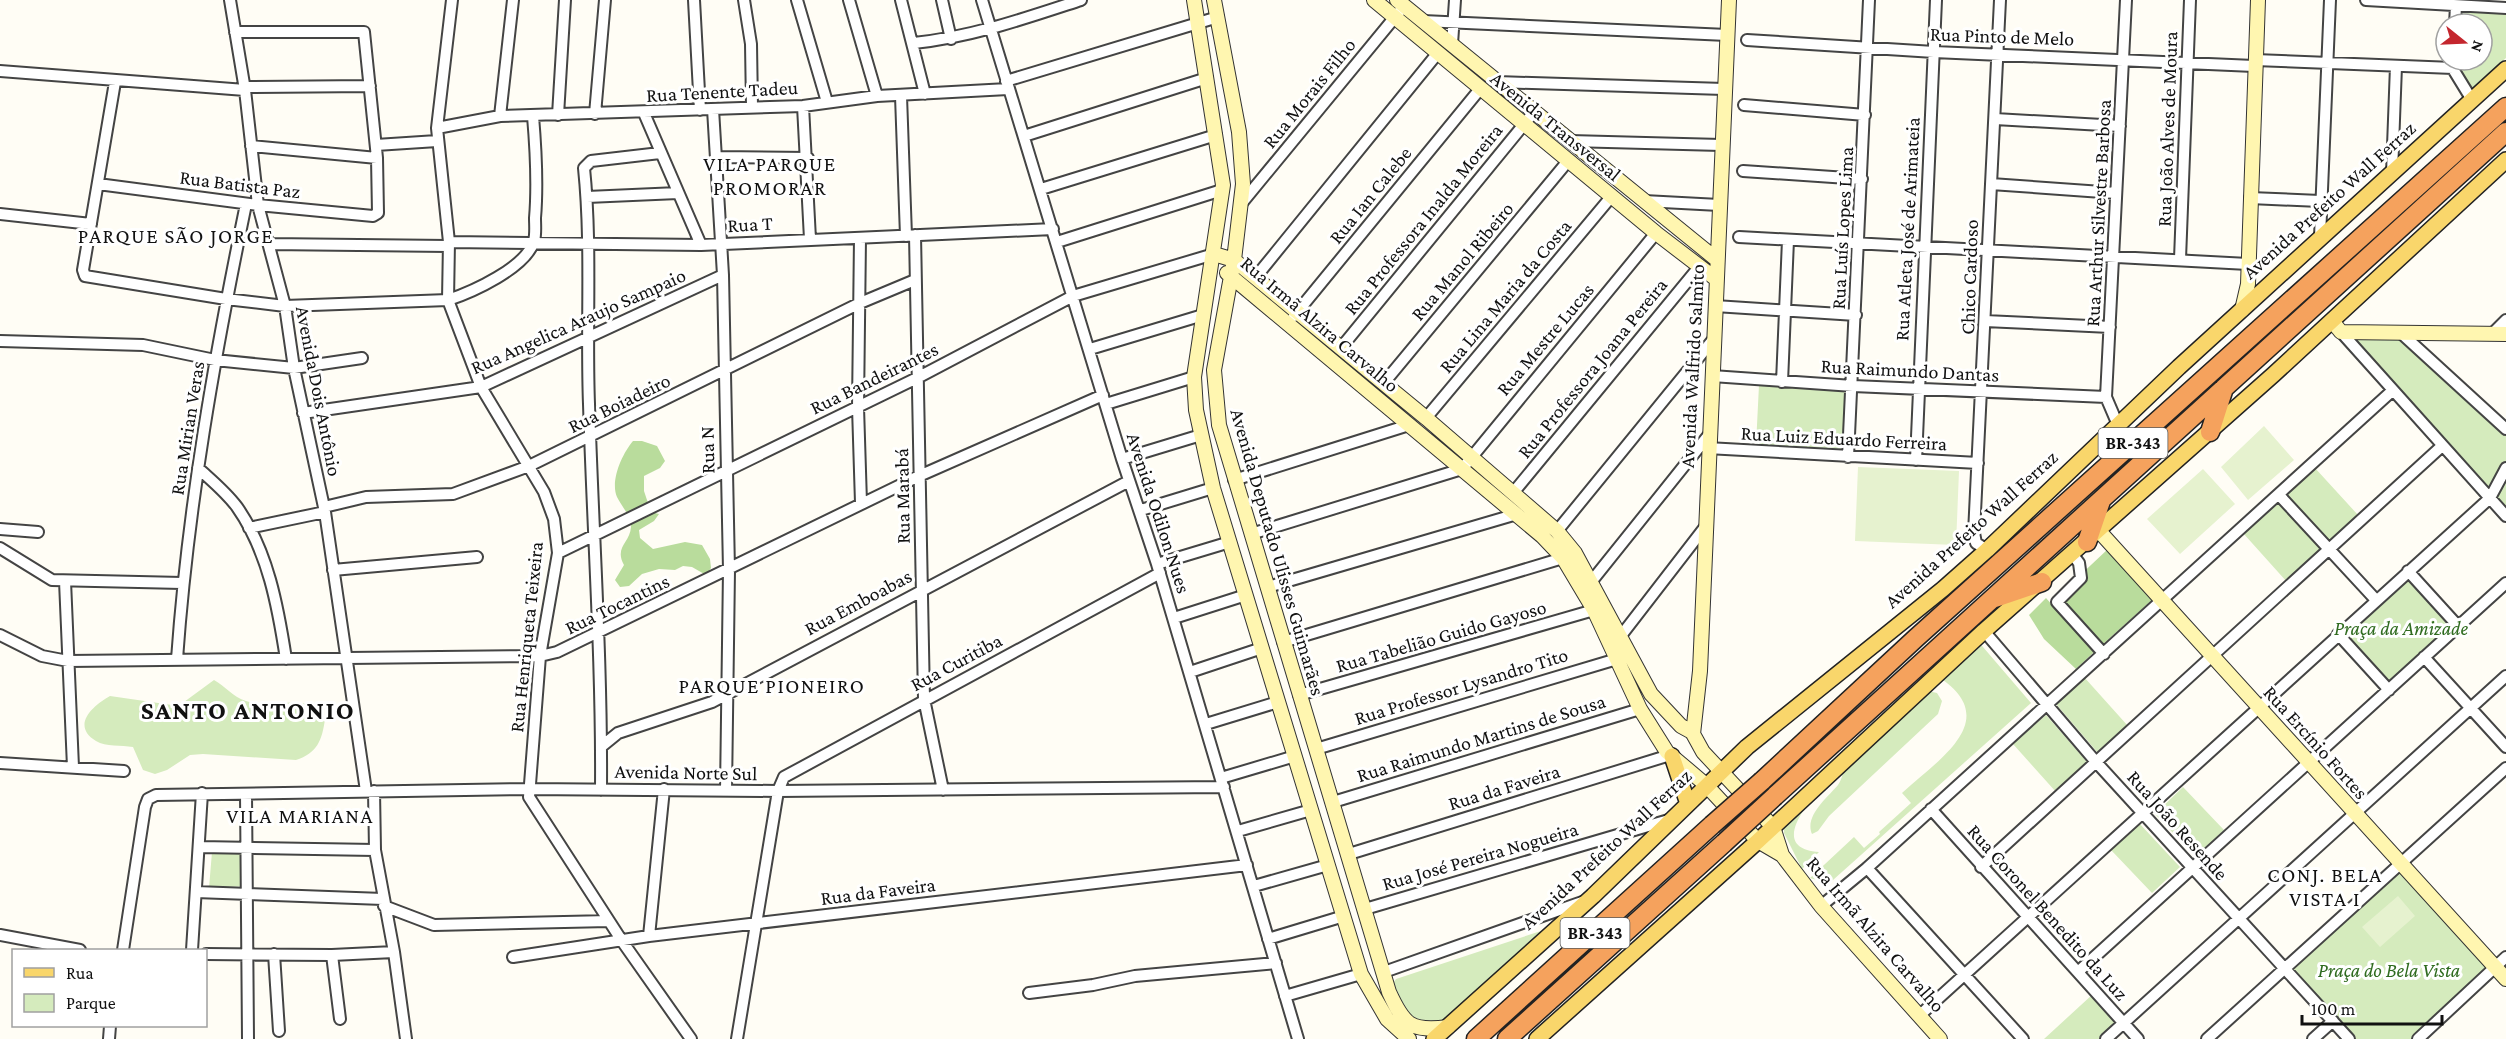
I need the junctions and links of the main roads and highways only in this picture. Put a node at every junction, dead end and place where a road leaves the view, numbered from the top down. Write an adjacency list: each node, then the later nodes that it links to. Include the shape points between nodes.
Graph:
1 (2506, 69): 12 (main road, Avenida Prefeito Wall Ferraz, via 2320,237 2253,289 2242,310 1987,550 1721,771)
2 (2506, 107): 14 (highway, BR-343, bridge)
3 (2506, 132): 5 (highway, BR-343)
4 (2506, 160): 6 (main road, via 2337,326)
5 (2224, 388): 6 (highway); 7 (highway, BR-343)
6 (2210, 432): 8 (main road)
7 (2103, 497): 8 (highway); 10 (highway, BR-343)
8 (2093, 536): 9 (main road)
9 (2042, 582): 10 (highway); 16 (main road)
10 (1988, 601): 15 (highway, BR-343, bridge)
11 (1670, 754): 12 (main road)
12 (1688, 804): 13 (main road, Avenida Prefeito Wall Ferraz)
13 (1434, 1039)
14 (1476, 1039)
15 (1507, 1039)
16 (1537, 1039)

